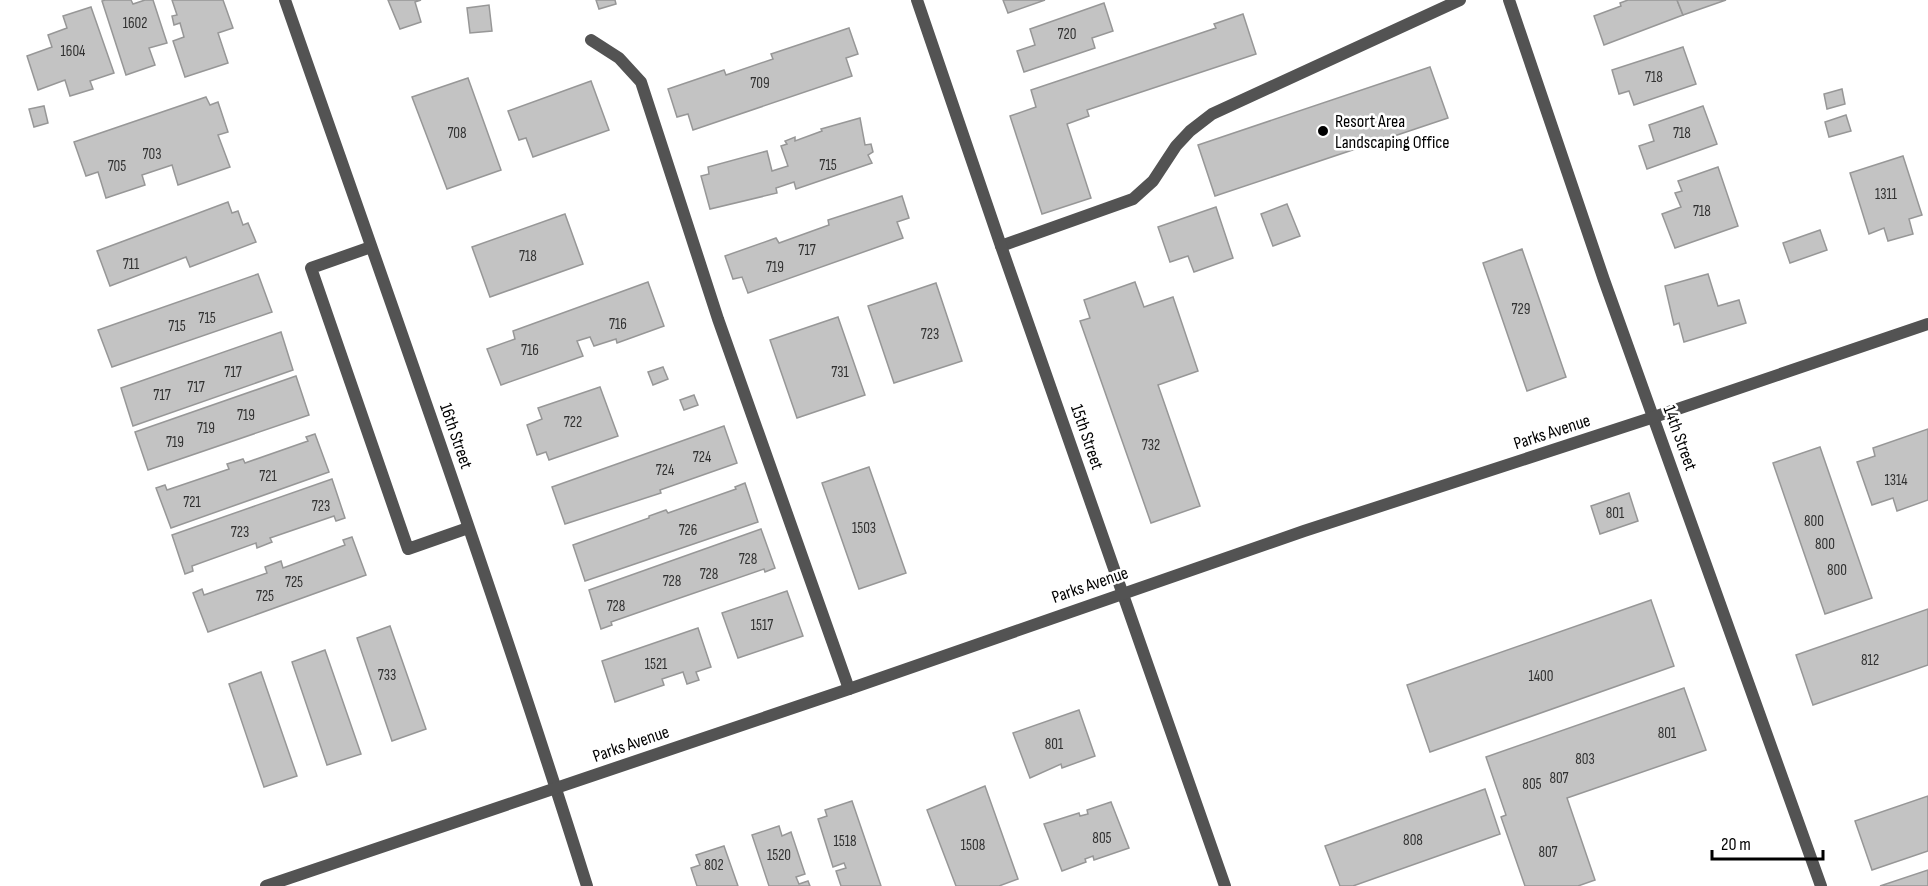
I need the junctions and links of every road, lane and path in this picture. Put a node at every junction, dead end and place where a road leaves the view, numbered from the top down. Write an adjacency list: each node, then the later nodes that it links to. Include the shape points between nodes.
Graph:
1 (285, 0): 7 (street, 16th Street)
2 (917, 0): 6 (street, 15th Street)
3 (1460, 0): 6 (street, via 1212,114 1190,131 1153,181 1132,199)
4 (1509, 0): 9 (street, 14th Street)
5 (591, 40): 12 (street, via 619,58 641,82 718,319)
6 (1001, 246): 11 (street, 15th Street)
7 (371, 247): 10 (street, 16th Street); 10 (street, via 311,268 392,504 408,549)
8 (1928, 324): 9 (street, Parks Avenue)
9 (1654, 417): 11 (street, Parks Avenue); 17 (street, 14th Street)
10 (468, 528): 13 (street, 16th Street)
11 (1123, 593): 12 (street, Parks Avenue); 16 (street, 15th Street)
12 (849, 689): 13 (street, Parks Avenue)
13 (556, 788): 14 (street, Parks Avenue); 15 (street, 16th Street)
14 (266, 886)
15 (587, 886)
16 (1225, 886)
17 (1821, 886)

